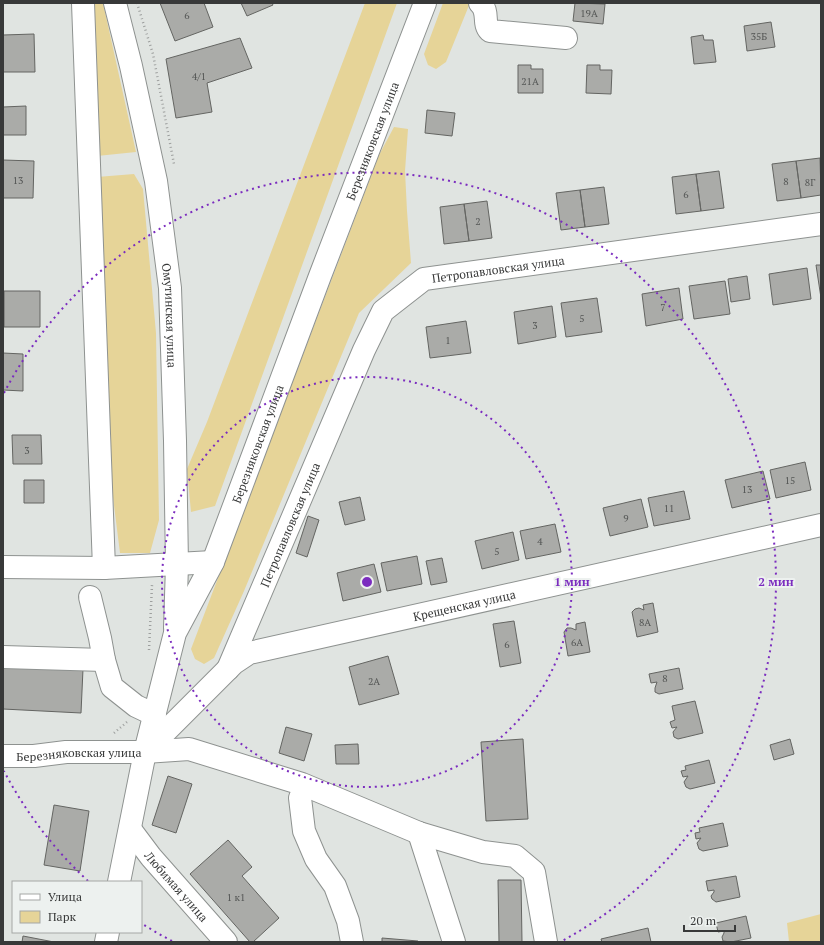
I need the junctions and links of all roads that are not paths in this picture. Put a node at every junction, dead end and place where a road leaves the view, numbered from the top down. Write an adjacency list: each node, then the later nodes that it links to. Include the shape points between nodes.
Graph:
1 (83, 3): 11 (street)
2 (115, 3): 9 (street, Омутинская улица, via 156,181 170,288)
3 (424, 3): 8 (street, Березняковская улица)
4 (480, 3): 5 (street, via 485,9 486,25 490,30)
5 (566, 38)
6 (821, 224): 16 (street, Петропавловская улица, via 424,279 383,311)
7 (821, 525): 16 (street, Крещенская улица, via 249,653)
8 (214, 562): 9 (street); 13 (street, Березняковская улица)
9 (177, 565): 11 (street); 13 (street, Омутинская улица)
10 (3, 567): 11 (street)
11 (104, 568)
12 (90, 597): 15 (street)
13 (175, 633): 17 (street, Березняковская улица)
14 (3, 657): 15 (street)
15 (104, 660): 17 (street, via 112,687 136,706)
16 (228, 669): 18 (street, Крещенская улица)
17 (154, 715): 18 (street, Березняковская улица)
18 (145, 752): 19 (street, Березняковская улица, via 66,752); 20 (street, via 189,749); 21 (street)
19 (3, 756)
20 (305, 786): 22 (street); 25 (street, via 300,798 304,831 316,859 335,886 348,921)
21 (130, 829): 23 (street); 24 (street, Любимая улица)
22 (419, 833): 26 (street); 27 (street, via 483,852 516,856 534,872)
23 (119, 881)
24 (226, 942)
25 (352, 942)
26 (454, 942)
27 (546, 942)

